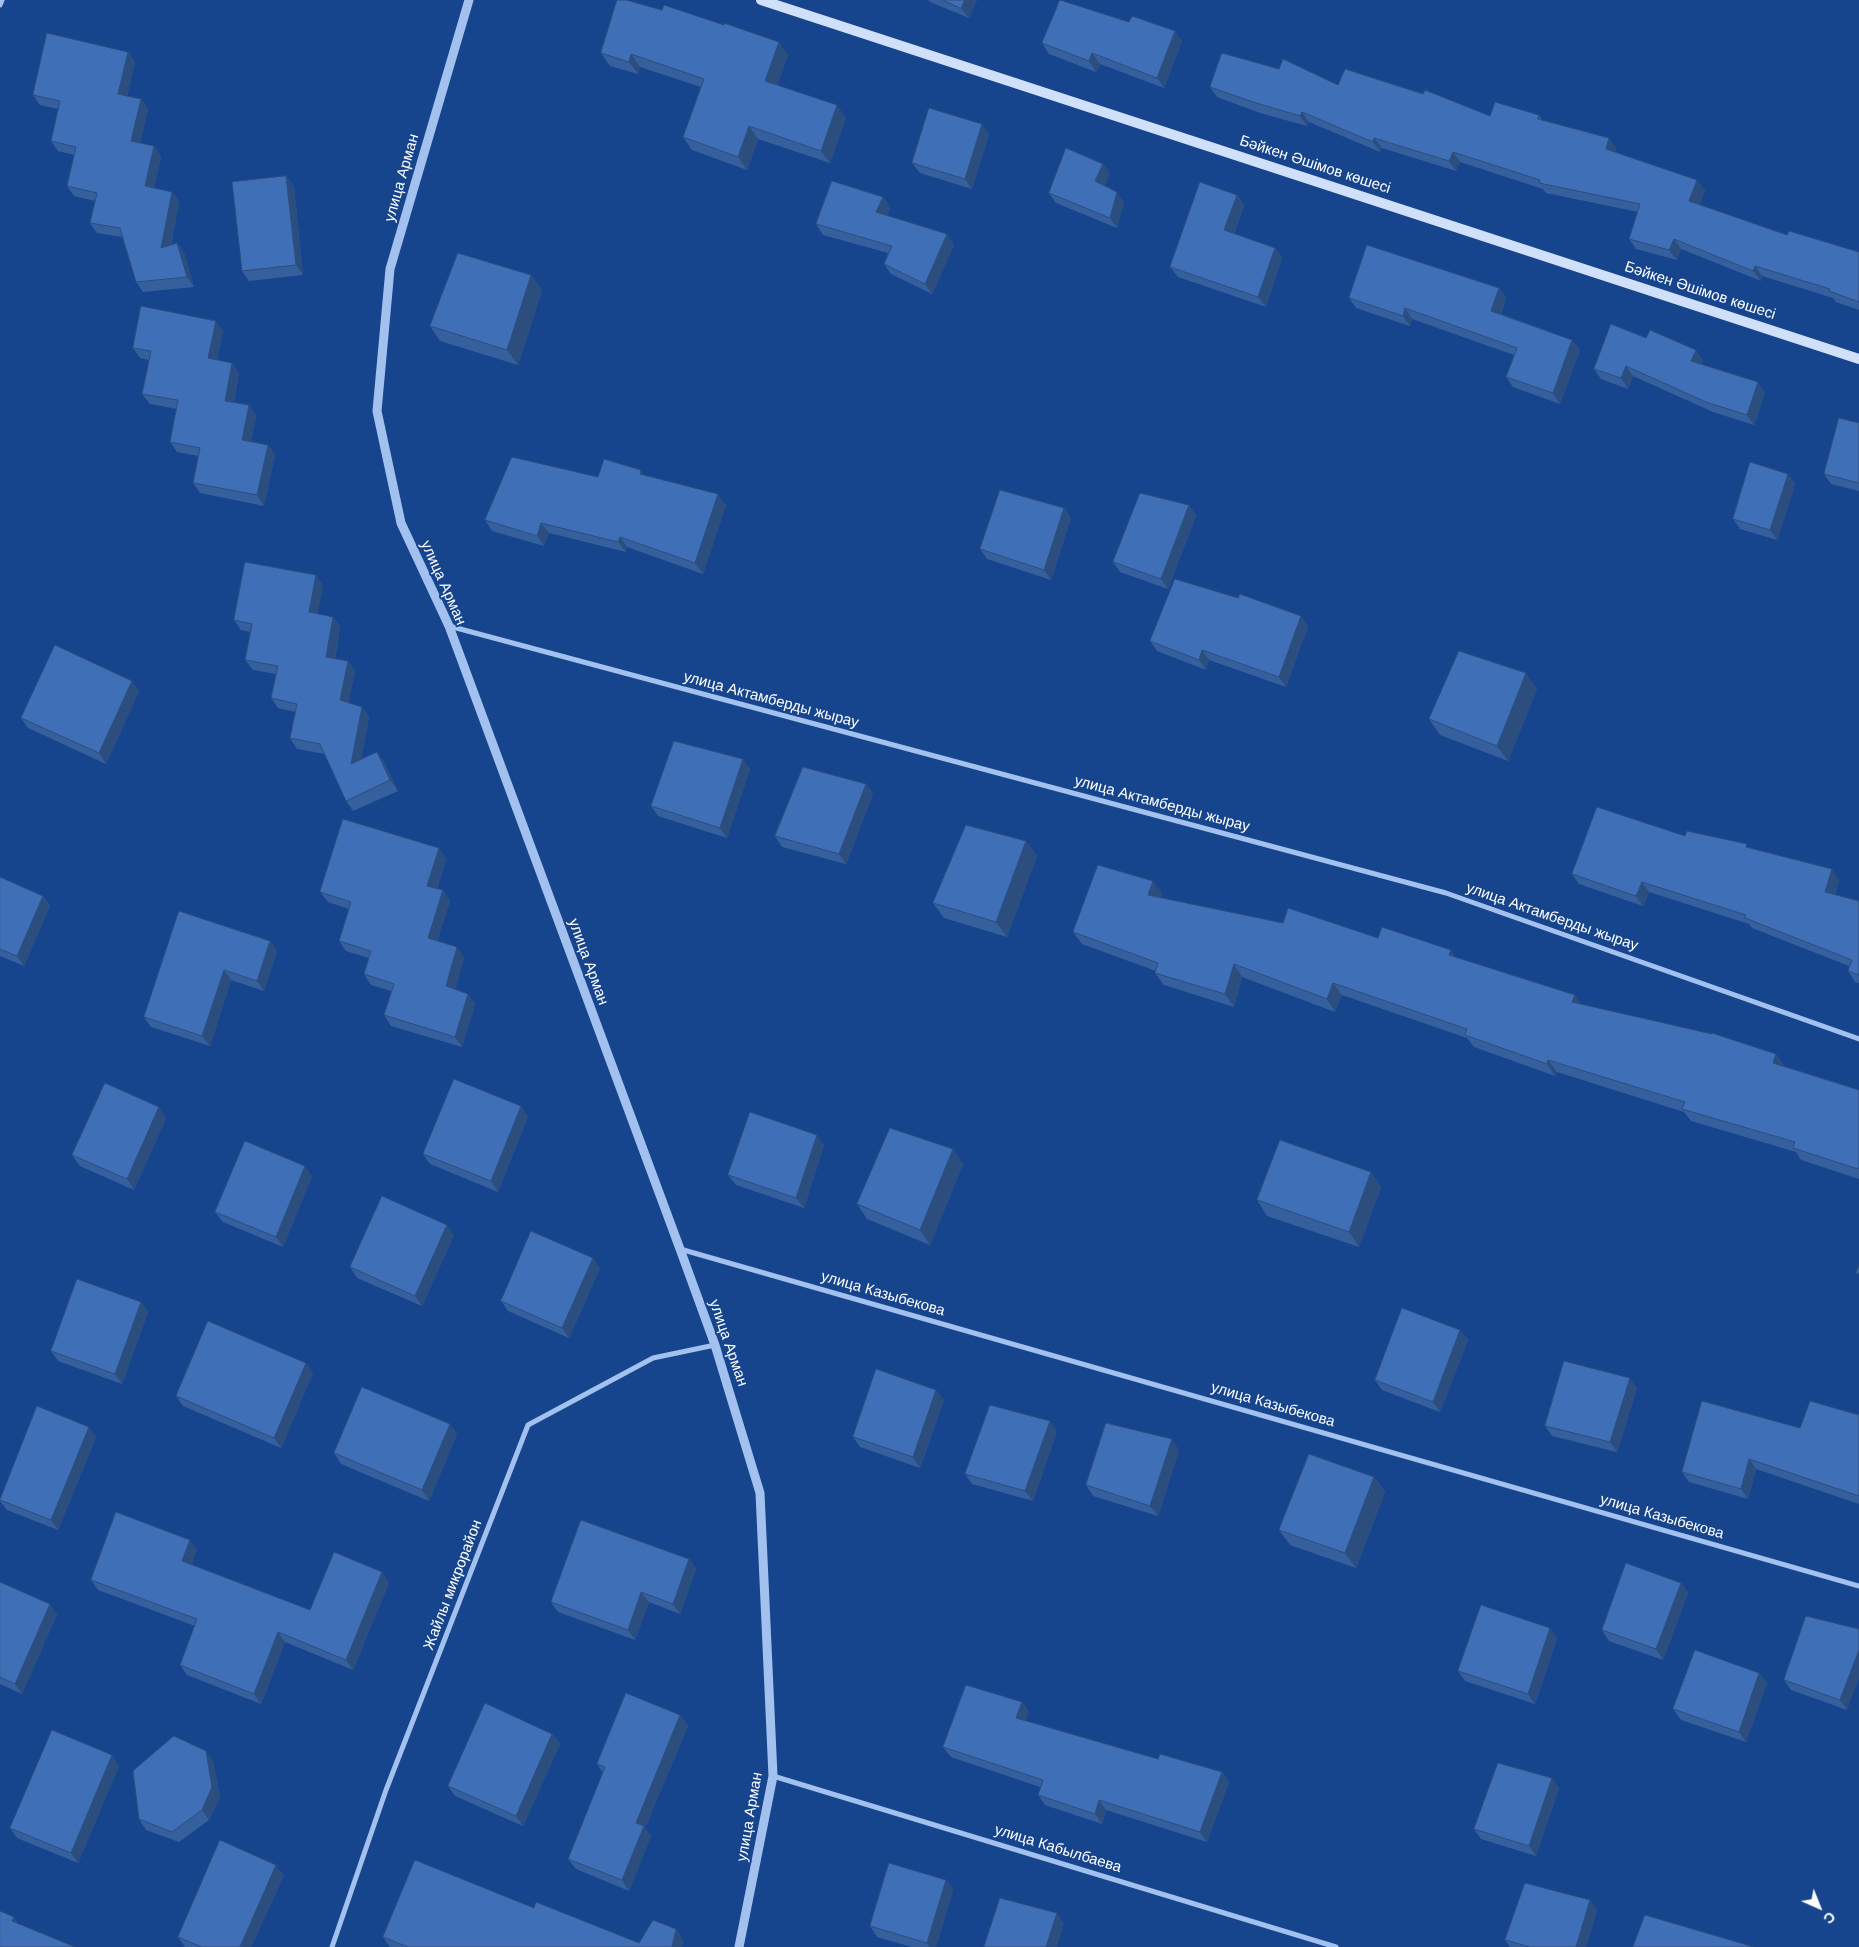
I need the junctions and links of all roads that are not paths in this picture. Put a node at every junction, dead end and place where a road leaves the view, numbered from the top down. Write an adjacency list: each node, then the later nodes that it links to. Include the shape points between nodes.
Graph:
1 (2, 0): 4 (street)
2 (469, 0): 6 (street, улица Арман, via 390,269 377,411 401,523)
3 (761, 0): 5 (main road, Бәйкен Әшімов көшесі)
4 (0, 5)
5 (1859, 359)
6 (449, 626): 7 (street, улица Актамберды жырау, via 1446,893); 8 (street, улица Арман)
7 (1859, 1039)
8 (680, 1249): 9 (street, улица Арман); 10 (street, улица Казыбекова)
9 (716, 1345): 11 (street, улица Арман, via 760,1493); 12 (street, Жайлы микрорайон, via 653,1358 528,1425 386,1790)
10 (1859, 1586)
11 (772, 1776): 13 (street, улица Арман); 14 (street, улица Кабылбаева)
12 (332, 1947)
13 (740, 1947)
14 (1336, 1947)

